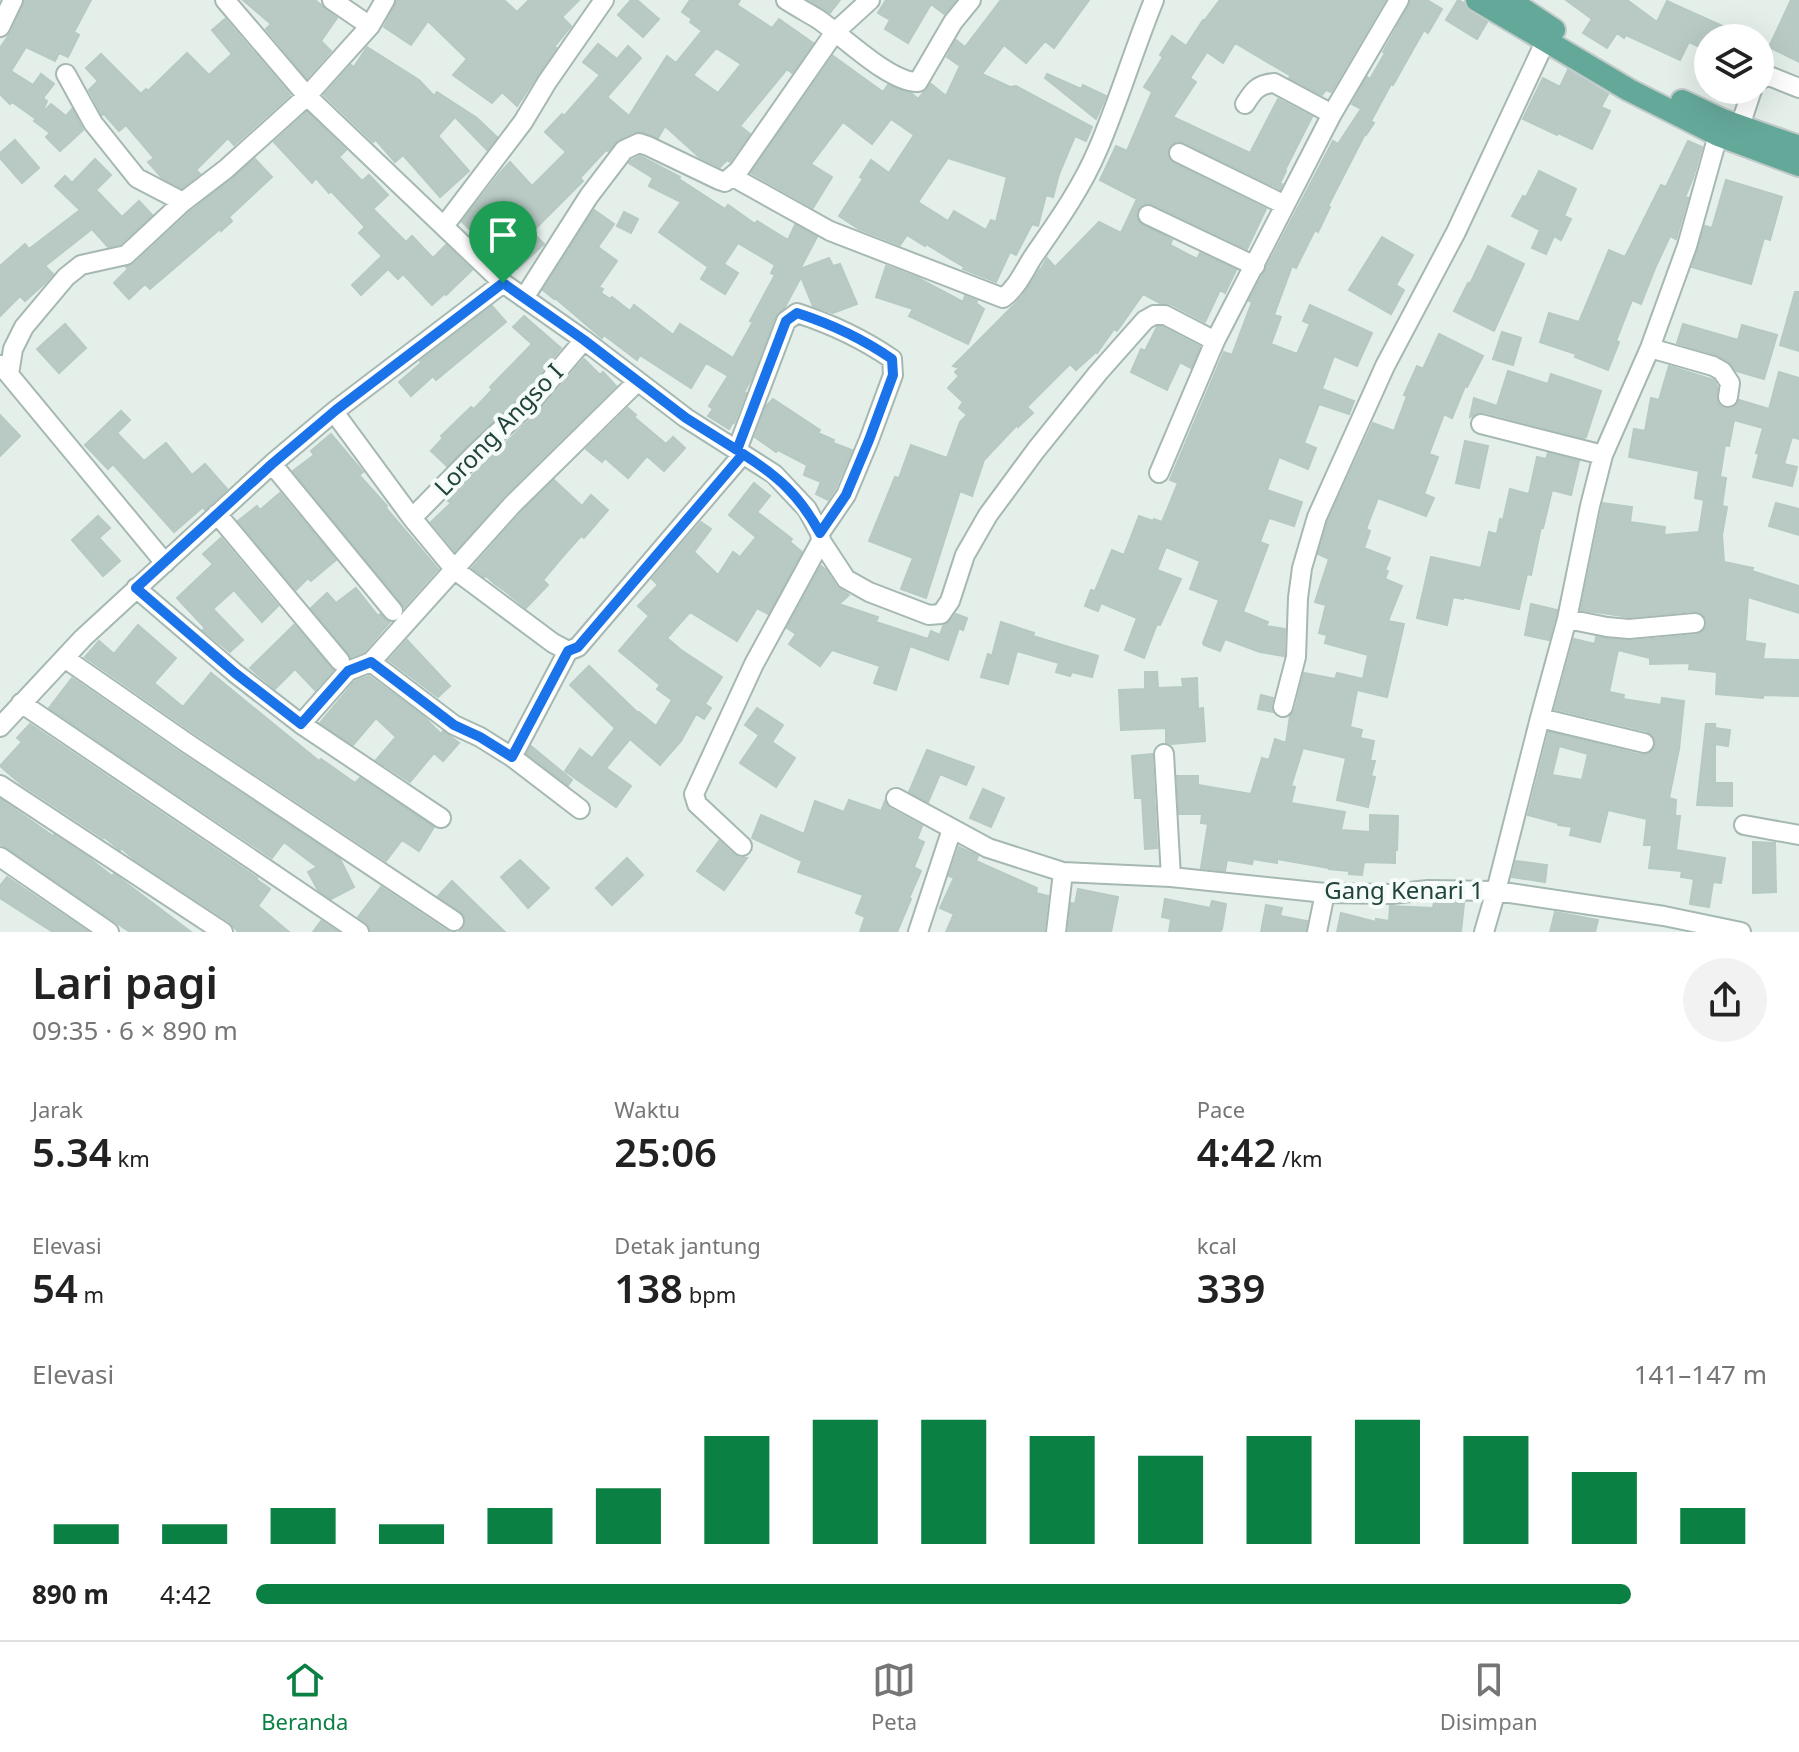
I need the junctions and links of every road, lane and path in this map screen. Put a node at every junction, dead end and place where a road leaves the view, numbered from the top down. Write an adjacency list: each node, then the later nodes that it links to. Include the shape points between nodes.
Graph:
1 (13, 0): 13 (street)
2 (225, 0): 20 (street)
3 (332, 0): 14 (street)
4 (385, 0): 14 (street)
5 (604, 0): 33 (street, via 523,122)
6 (786, 0): 15 (street)
7 (870, 0): 15 (street)
8 (971, 0): 15 (street, via 918,82 886,70)
9 (1154, 0): 29 (street, via 1098,150 1021,280 1003,298 830,231)
10 (1399, 0): 23 (street)
11 (1477, 0): 16 (main road)
12 (1509, 0): 24 (main road, via 1638,81)
13 (1, 23)
14 (370, 26): 20 (street)
15 (835, 32): 29 (street)
16 (1545, 42): 25 (main road); 63 (street, via 1456,232 1385,366 1317,517 1302,568 1296,657)
17 (66, 74): 30 (street, via 93,123 137,178)
18 (1774, 78): 19 (street)
19 (1799, 88)
20 (307, 96): 30 (street); 33 (street)
21 (1245, 104): 23 (street, via 1254,90 1274,83)
22 (1747, 104): 24 (street)
23 (1332, 114): 31 (street)
24 (1740, 126): 26 (main road)
25 (1718, 135): 28 (main road); 39 (street, via 1687,246)
26 (1799, 147)
27 (1179, 153): 31 (street)
28 (1799, 165)
29 (733, 177): 36 (street, via 719,180 639,143 624,150)
30 (183, 202): 40 (street, via 126,255 81,265 66,277 24,327)
31 (1285, 205): 34 (street)
32 (1148, 215): 34 (street)
33 (444, 226): 35 (street)
34 (1255, 266): 38 (street)
35 (503, 283): 36 (street); 43 (street)
36 (524, 298): 37 (street)
37 (584, 340): 41 (street); 50 (street, Lorong Angso I, via 534,399)
38 (1215, 341): 48 (street); 51 (street, via 1165,315 1145,320 988,515 941,614 929,615 846,579)
39 (1650, 348): 42 (street, via 1722,371 1730,383); 46 (street)
40 (4, 369): 52 (street)
41 (637, 382): 45 (street); 53 (street, via 512,505)
42 (1728, 397)
43 (334, 412): 47 (street); 50 (street)
44 (1481, 424): 46 (street)
45 (740, 452): 51 (street, via 774,474 807,509); 51 (street, via 786,321 797,313 892,359 893,375 869,440); 58 (street, via 578,647)
46 (1603, 455): 56 (street)
47 (272, 464): 49 (street); 55 (street)
48 (1159, 473)
49 (217, 514): 52 (street); 60 (street)
50 (412, 518): 53 (street)
51 (821, 537): 77 (street, via 694,794 697,804)
52 (165, 563): 54 (street)
53 (455, 570): 58 (street); 61 (street)
54 (136, 588): 59 (street); 66 (street)
55 (393, 611)
56 (1567, 619): 57 (street, via 1629,629); 64 (street)
57 (1695, 623)
58 (568, 651): 69 (street)
59 (66, 659): 62 (street); 83 (street)
60 (340, 661)
61 (371, 662): 66 (street, via 348,671); 69 (street, via 454,725)
62 (21, 703): 65 (street); 86 (street)
63 (1283, 707)
64 (1540, 718): 67 (street); 81 (street)
65 (1, 724)
66 (301, 724): 73 (street)
67 (1644, 743)
68 (1164, 754): 80 (street)
69 (512, 757): 72 (street)
70 (0, 785): 85 (street)
71 (896, 798): 75 (street, Gang Kenari 1)
72 (580, 809)
73 (441, 818)
74 (1744, 825): 76 (street)
75 (952, 829): 79 (street, Gang Kenari 1, via 988,848); 87 (street)
76 (1799, 835)
77 (742, 846)
78 (0, 857): 84 (street)
79 (1063, 872): 80 (street, Gang Kenari 1); 88 (street)
80 (1171, 877): 82 (street, Gang Kenari 1)
81 (1496, 891): 82 (street, Gang Kenari 1); 90 (street); 91 (street, Gang Kenari 1)
82 (1325, 893): 89 (street)
83 (454, 921)
84 (109, 932)
85 (223, 932)
86 (359, 932)
87 (918, 932)
88 (1056, 932)
89 (1317, 932)
90 (1484, 932)
91 (1741, 932)

